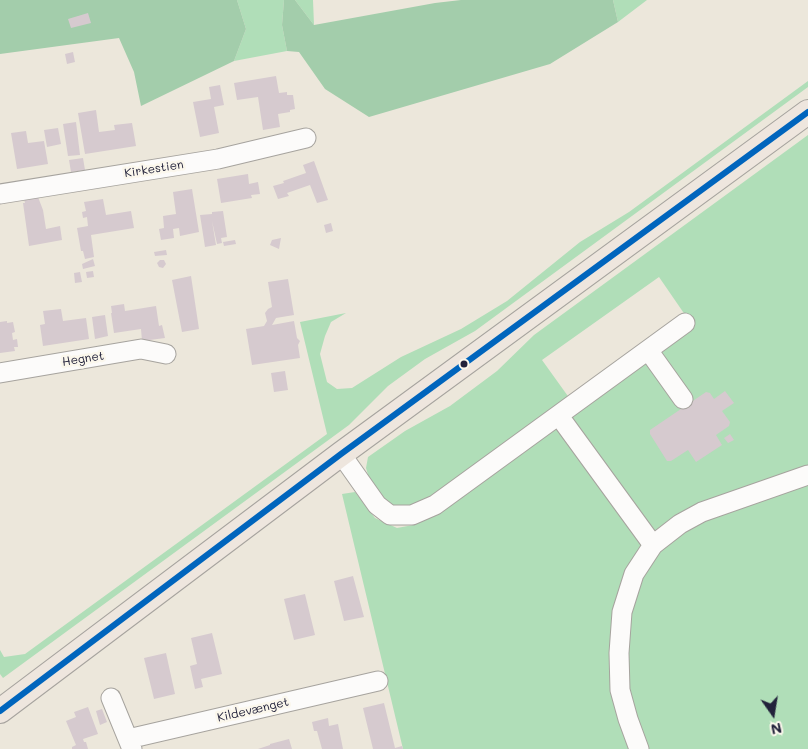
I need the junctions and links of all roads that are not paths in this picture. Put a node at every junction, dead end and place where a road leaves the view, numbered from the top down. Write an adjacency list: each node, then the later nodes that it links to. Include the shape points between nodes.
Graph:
1 (808, 112): 10 (main road)
2 (306, 138): 3 (street, Kirkestien, via 218,159)
3 (0, 194)
4 (685, 323): 5 (street)
5 (648, 350): 8 (street); 9 (street)
6 (166, 354): 7 (street, Hegnet, via 141,349)
7 (0, 373)
8 (682, 399)
9 (559, 416): 10 (street, via 435,504 412,515 390,515 377,505); 12 (street)
10 (342, 454): 15 (main road)
11 (808, 475): 12 (street, via 702,512 675,527)
12 (653, 545): 17 (street, via 634,574 622,612 619,653 620,690)
13 (378, 681): 16 (street, Kildevænget)
14 (112, 698): 16 (street)
15 (6, 705)
16 (130, 744)
17 (639, 749)

